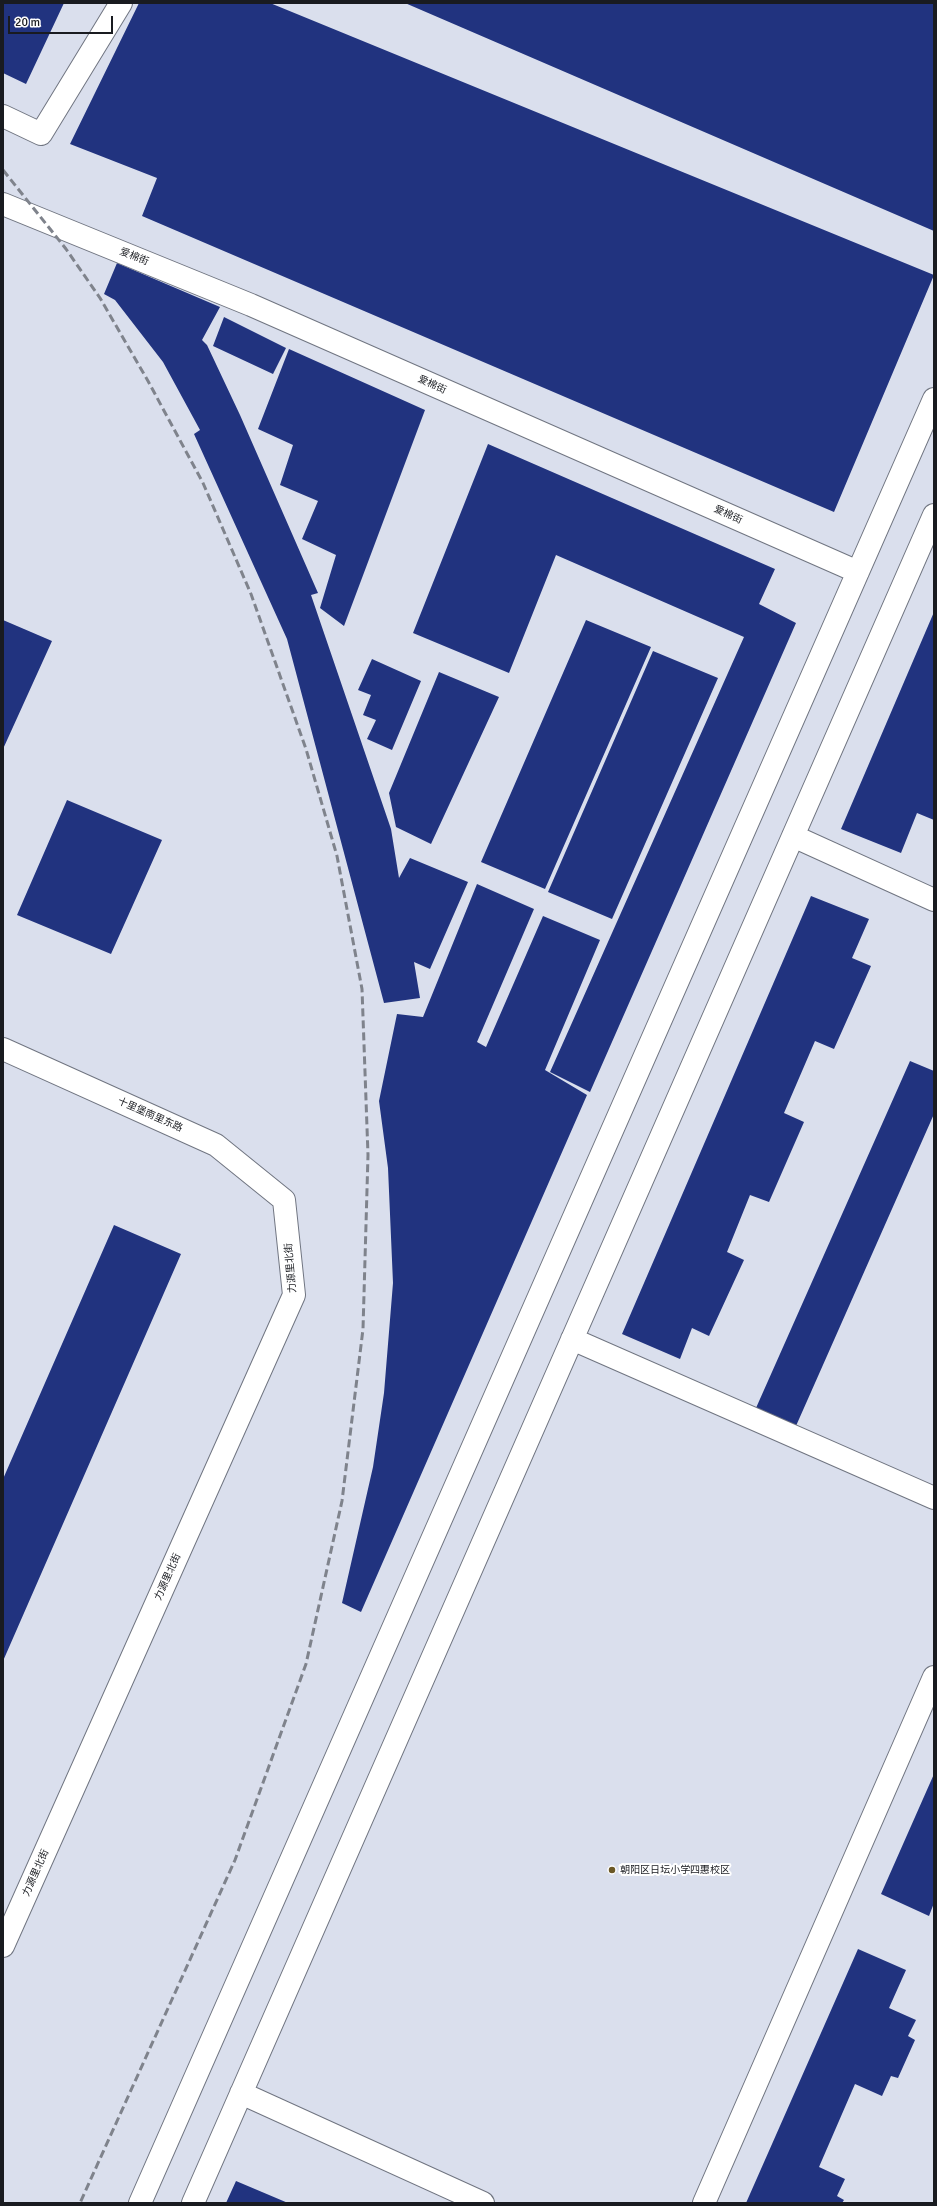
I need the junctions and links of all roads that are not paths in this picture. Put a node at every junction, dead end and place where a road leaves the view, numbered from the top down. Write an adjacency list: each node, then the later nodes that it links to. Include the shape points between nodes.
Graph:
1 (121, 3): 2 (street, via 41,134)
2 (3, 116)
3 (3, 204): 6 (street, 爱棉街, via 251,305)
4 (934, 399): 6 (street)
5 (934, 515): 7 (street)
6 (858, 572): 16 (street)
7 (793, 836): 8 (street); 11 (street)
8 (934, 900)
9 (3, 1049): 10 (street, 十里堡南里东路, via 216,1145)
10 (284, 1200): 14 (street, 力源里北街, via 294,1295)
11 (572, 1339): 12 (street); 15 (street)
12 (934, 1496)
13 (934, 1677): 19 (street)
14 (3, 1946)
15 (241, 2093): 17 (street); 18 (street)
16 (140, 2203)
17 (193, 2203)
18 (483, 2203)
19 (704, 2203)

